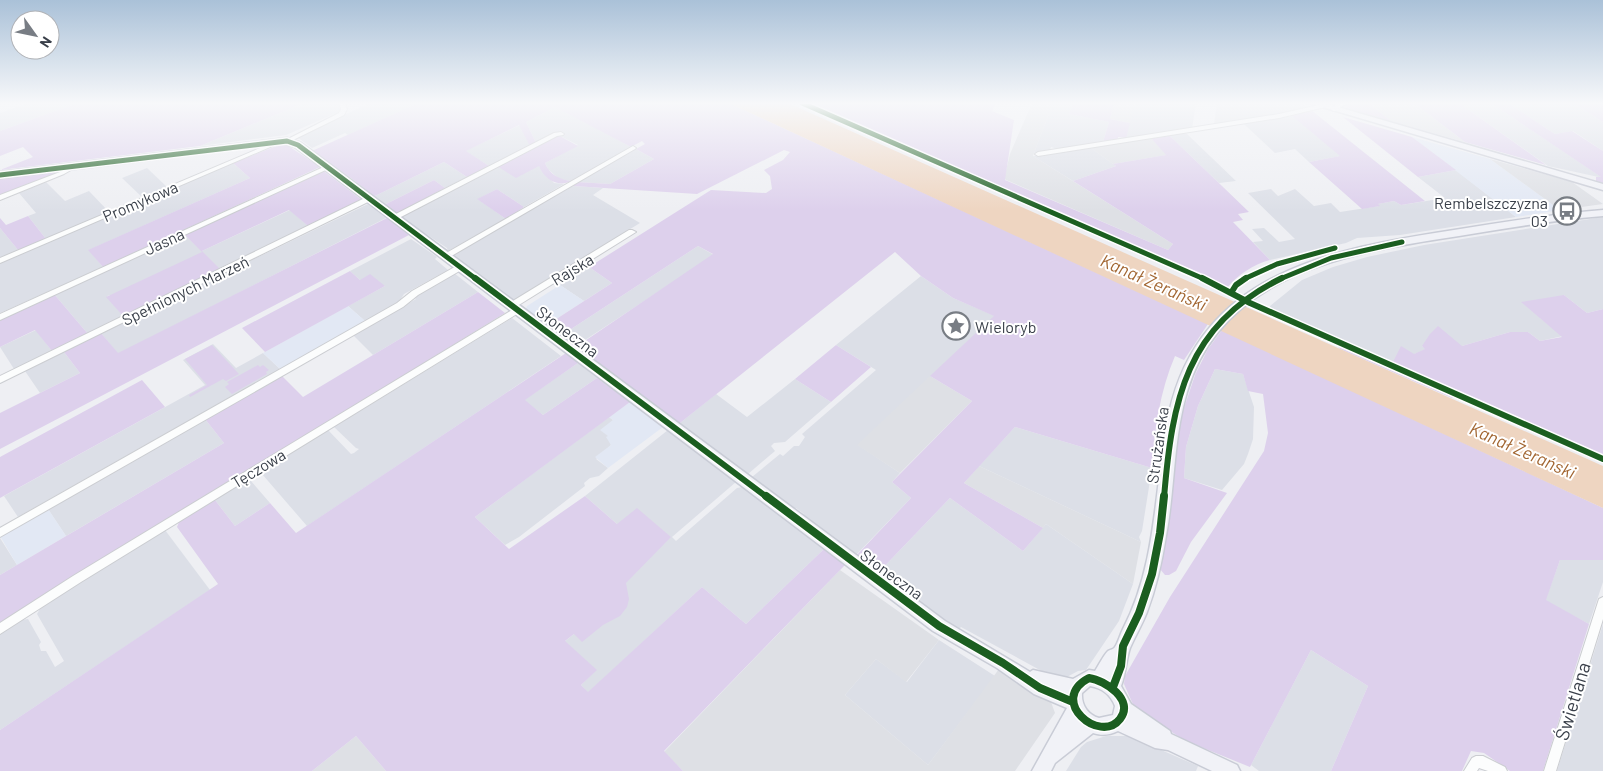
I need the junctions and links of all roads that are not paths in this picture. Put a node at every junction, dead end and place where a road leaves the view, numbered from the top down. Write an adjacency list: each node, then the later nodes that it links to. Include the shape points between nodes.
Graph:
1 (288, 139): 5 (street, Promykowa)
2 (546, 139): 15 (street)
3 (1133, 139): 7 (street)
4 (1436, 139): 11 (street)
5 (284, 141): 8 (street); 9 (street, Słoneczna, via 298,146); 18 (street, Promykowa)
6 (633, 148): 17 (street)
7 (1038, 154)
8 (76, 166): 10 (street); 12 (street)
9 (328, 167): 13 (street, Słoneczna); 21 (street, Jasna)
10 (0, 175)
11 (1603, 187)
12 (0, 198)
13 (370, 200): 15 (street, Słoneczna); 22 (street, Spełnionych Marzeń)
14 (1603, 213): 26 (street, Strużańska, via 1352,251 1292,271 1251,295 1229,314 1210,335 1192,364 1179,395 1151,576 1139,614 1121,653 1122,661)
15 (394, 217): 17 (street, Słoneczna)
16 (632, 232): 20 (street, Rajska)
17 (446, 256): 19 (street, Słoneczna)
18 (0, 261)
19 (460, 267): 20 (street, Słoneczna); 23 (street, via 415,292 400,305)
20 (514, 308): 25 (street, Tęczowa); 27 (street, Słoneczna, via 939,626 1048,693)
21 (0, 317)
22 (0, 380)
23 (0, 532)
24 (1603, 602): 34 (street, Świetlana)
25 (0, 628)
26 (1106, 683): 27 (street, via 1085,679); 28 (street, via 1122,702)
27 (1074, 700): 29 (street); 30 (street)
28 (1120, 716): 29 (street, via 1105,727); 31 (street, via 1155,739 1170,742)
29 (1091, 724): 30 (street)
30 (1045, 764)
31 (1231, 771)
32 (1470, 771): 33 (street, via 1472,765 1479,762)
33 (1501, 771)
34 (1550, 771)

